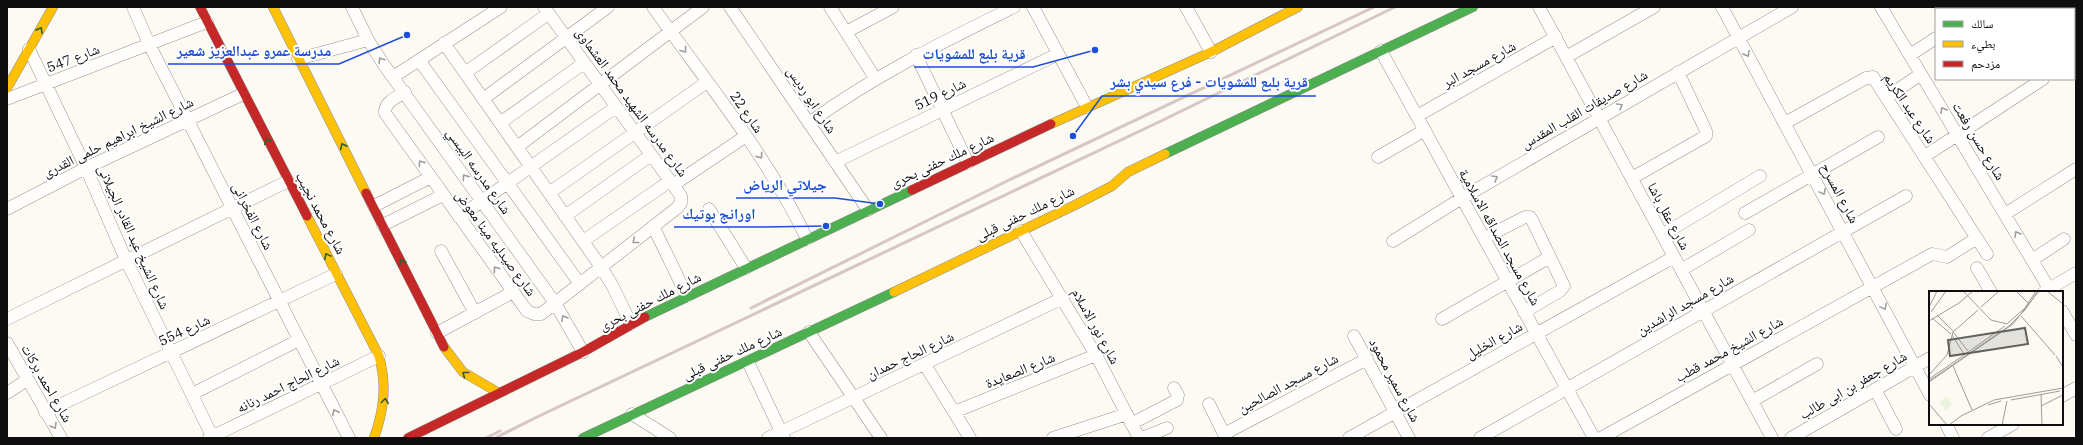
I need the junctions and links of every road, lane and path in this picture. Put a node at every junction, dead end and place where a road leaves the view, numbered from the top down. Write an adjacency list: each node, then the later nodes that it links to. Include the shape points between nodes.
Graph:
1 (53, 7): 34 (street, one-way to 1)
2 (133, 7): 33 (street, شارع الفخرانى)
3 (200, 7): 24 (street, شارع محمد نجيب)
4 (273, 7): 41 (street)
5 (352, 7): 31 (street, شارع مدرسه البيسي)
6 (501, 7): 32 (street)
7 (608, 7): 29 (street)
8 (653, 7): 25 (street, شارع 22)
9 (703, 7): 25 (street)
10 (730, 7): 66 (street, شارع ابو رديس)
11 (830, 7): 26 (street)
12 (893, 7): 26 (street)
13 (1014, 7): 39 (street)
14 (1033, 7): 37 (street)
15 (1186, 7): 36 (street)
16 (1298, 7): 36 (street, شارع ملك حفنى بحرى)
17 (1473, 7): 35 (street, شارع ملك حفنى قبلى)
18 (1539, 7): 27 (street, شارع عقل باشا)
19 (1654, 7): 40 (street)
20 (1722, 7): 28 (street, شارع المسرح)
21 (1792, 7): 28 (street, شارع صديقات القلب المقدس)
22 (1881, 7): 38 (street, شارع حسن رفعت)
23 (546, 10): 29 (street, شارع مدرسه الشهيد محمد العشماوى); 45 (street)
24 (207, 22): 33 (street, شارع 547); 55 (street, شارع محمد نجيب)
25 (671, 31): 50 (street, شارع 22, one-way to 50); 52 (street)
26 (846, 32): 48 (street)
27 (1556, 37): 40 (street, شارع عقل باشا); 62 (street, شارع مسجد البر)
28 (1738, 37): 44 (street, شارع صديقات القلب المقدس); 67 (street, شارع المسرح, one-way to 67)
29 (566, 38): 43 (street, شارع مدرسه الشهيد محمد العشماوى); 57 (street)
30 (1935, 39): 38 (street)
31 (368, 40): 41 (street); 47 (street, شارع مدرسه البيسي, one-way to 31)
32 (444, 43): 42 (street); 45 (street)
33 (149, 44): 51 (street, شارع 547); 64 (street, شارع الفخرانى)
34 (29, 49): 51 (street, شارع الشيخ عبد القادر الجيلانى); 53 (street)
35 (1381, 51): 62 (street, شارع مسجد الصداقه الاسلامية); 107 (street, شارع ملك حفنى قبلى, via 1128,172 1112,186)
36 (1211, 52): 60 (street, شارع ملك حفنى بحرى)
37 (1058, 54): 60 (street); 61 (street, شارع 519)
38 (1910, 55): 46 (street, شارع حسن رفعت)
39 (916, 56): 48 (street); 61 (street)
40 (1566, 57): 63 (street, شارع عقل باشا)
41 (298, 59): 95 (street, one-way to 41)
42 (419, 60): 47 (street); 88 (street)
43 (584, 63): 52 (street, شارع مدرسه الشهيد محمد العشماوى); 65 (street)
44 (1678, 72): 63 (street, شارع صديقات القلب المقدس, one-way to 44); 85 (street, via 1706,131 1706,136)
45 (465, 73): 57 (street)
46 (1921, 74): 56 (street); 70 (street, شارع حسن رفعت, one-way to 46)
47 (393, 77): 54 (street, شارع مدرسه البيسي)
48 (875, 78): 66 (street)
49 (2041, 80): 70 (street)
50 (707, 82): 69 (street); 71 (street, شارع 22)
51 (46, 84): 58 (street, شارع 547); 80 (street, شارع الشيخ عبد القادر الجيلانى)
52 (600, 85): 59 (street, شارع مدرسه الشهيد محمد العشماوى); 73 (street)
53 (7, 88)
54 (405, 92): 84 (street, شارع صيدليه مينا معوض, one-way to 54, via 385,113 388,103); 94 (street, شارع مدرسه البيسي, one-way to 54)
55 (243, 94): 64 (street, شارع الشيخ ابراهيم حلمى القدرى); 86 (street, شارع محمد نجيب, one-way to 55)
56 (1887, 97): 67 (street, شارع عبد الكريم, via 1876,79 1870,76); 75 (street, شارع عبد الكريم)
57 (483, 98): 65 (street)
58 (7, 99)
59 (616, 107): 69 (street, شارع مدرسه الشهيد محمد العشماوى); 79 (street)
60 (1087, 107): 78 (street, شارع ملك حفنى بحرى)
61 (942, 110): 77 (street, شارع 519); 78 (street)
62 (1417, 116): 68 (street, شارع مسجد الصداقه الاسلامية)
63 (1599, 118): 85 (street, شارع عقل باشا); 93 (street, شارع صديقات القلب المقدس, one-way to 63)
64 (187, 120): 80 (street, شارع الشيخ ابراهيم حلمى القدرى); 96 (street, شارع الفخرانى)
65 (500, 123): 73 (street)
66 (809, 123): 77 (street, شارع ابو رديس)
67 (1785, 123): 82 (street, شارع المسرح)
68 (1425, 130): 76 (street); 93 (street, شارع مسجد الصداقه الاسلامية)
69 (635, 132): 74 (street, شارع مدرسه الشهيد محمد العشماوى); 89 (street)
70 (1958, 135): 75 (street); 101 (street, شارع حسن رفعت)
71 (746, 136): 87 (street); 112 (street, شارع 22, one-way to 112, via 779,186)
72 (1878, 137): 82 (street)
73 (517, 147): 79 (street)
74 (651, 155): 87 (street, شارع مدرسه الشهيد محمد العشماوى); 102 (street)
75 (1925, 156): 111 (street, شارع عبد الكريم)
76 (1378, 158)
77 (835, 162): 99 (street, شارع ابو رديس)
78 (968, 163): 99 (street, شارع ملك حفنى بحرى)
79 (531, 167): 88 (street); 89 (street)
80 (86, 168): 97 (street, شارع الشيخ ابراهيم حلمى القدرى); 120 (street, شارع الشيخ عبد القادر الجيلانى)
81 (2076, 169): 101 (street)
82 (1813, 174): 100 (street); 108 (street, شارع المسرح, one-way to 108)
83 (1760, 176): 109 (street)
84 (431, 177): 90 (street, شارع صيدليه مينا معوض); 95 (street)
85 (1632, 178): 109 (street, شارع عقل باشا)
86 (288, 181): 96 (street); 127 (street, شارع محمد نجيب, one-way to 86)
87 (672, 183): 91 (street, شارع مدرسه الشهيد محمد العشماوى); 114 (street)
88 (506, 184): 94 (street); 129 (street)
89 (549, 193): 102 (street)
90 (443, 195): 103 (street, شارع صيدليه مينا معوض); 104 (street)
91 (681, 196): 105 (street, شارع صيدليه مينا معوض, via 679,206)
92 (1906, 196): 108 (street, شارع مسجد الراشدين)
93 (1462, 198): 110 (street, شارع مسجد الصداقه الاسلامية); 115 (street, شارع صديقات القلب المقدس)
94 (482, 201): 103 (street); 137 (street, شارع مدرسه البيسي)
95 (374, 206): 104 (street)
96 (232, 208): 120 (street); 136 (street, شارع الفخرانى)
97 (7, 209)
98 (709, 209): 123 (street)
99 (868, 210): 112 (street, شارع ملك حفنى بحرى)
100 (1745, 213)
101 (2005, 214): 121 (street, شارع حسن رفعت, one-way to 101)
102 (565, 216): 114 (street)
103 (459, 217): 133 (street, شارع صيدليه مينا معوض, one-way to 103)
104 (383, 225): 146 (street, one-way to 104)
105 (654, 226): 122 (street, شارع صيدليه مينا معوض, one-way to 122); 134 (street)
106 (1749, 230): 125 (street)
107 (1021, 231): 135 (street, شارع نور الاسلام); 145 (street, شارع ملك حفنى قبلى)
108 (1844, 231): 130 (street, شارع المسرح); 138 (street, شارع مسجد الراشدين)
109 (1662, 236): 119 (street, شارع عقل باشا)
110 (1484, 238): 118 (street, via 1527,216 1532,220); 128 (street, شارع مسجد الصداقه الاسلامية)
111 (1977, 238): 117 (street, شارع عبد الكريم); 130 (street, via 1947,257 1932,254)
112 (808, 239): 123 (street, شارع ملك حفنى بحرى)
113 (2064, 239): 121 (street)
114 (583, 241): 122 (street)
115 (1393, 241)
116 (441, 251): 140 (street)
117 (1987, 254)
118 (1550, 257): 128 (street); 139 (street, via 1564,282 1563,289)
119 (1674, 257): 125 (street, شارع عقل باشا); 147 (street, شارع الخليل)
120 (126, 260): 142 (street); 152 (street, شارع الشيخ عبد القادر الجيلانى)
121 (2032, 260): 132 (street, شارع حسن رفعت)
122 (601, 267): 129 (street, شارع صيدليه مينا معوض); 144 (street)
123 (746, 268): 134 (street, شارع ملك حفنى بحرى)
124 (1977, 268): 131 (street)
125 (1681, 270): 138 (street, شارع عقل باشا)
126 (2076, 273): 132 (street)
127 (336, 274): 136 (street, شارع 554); 155 (street, شارع محمد نجيب)
128 (1508, 281): 139 (street, شارع مسجد الصداقه الاسلامية); 143 (street)
129 (580, 284): 137 (street, شارع صيدليه مينا معوض)
130 (1872, 286): 159 (street, شارع الشيخ محمد قطب); 162 (street, شارع المسرح, one-way to 162)
131 (1990, 291)
132 (2048, 291)
133 (513, 292): 137 (street, شارع صيدليه مينا معوض, via 527,311 534,314 541,314); 140 (street)
134 (687, 296): 144 (street, شارع ملك حفنى بحرى)
135 (1064, 298): 154 (street, شارع نور الاسلام); 161 (street, شارع الحاج حمدان)
136 (279, 301): 150 (street, شارع الفخرانى); 152 (street, شارع 554)
137 (555, 303): 153 (street, شارع مدرسه البيسي, one-way to 137)
138 (1703, 311): 159 (street, شارع عقل باشا); 167 (street, شارع مسجد الراشدين)
139 (1524, 312): 147 (street, شارع مسجد الصداقه الاسلامية)
140 (475, 313): 146 (street)
141 (2063, 313): 148 (street)
142 (7, 319)
143 (1442, 319)
144 (631, 324): 153 (street, شارع ملك حفنى بحرى)
145 (809, 332): 158 (street, شارع ملك حفنى قبلى); 174 (street)
146 (437, 333): 169 (street, one-way to 146, via 459,370)
147 (1536, 334): 167 (street, شارع مسجد الصداقه الاسلامية); 179 (street, شارع الخليل)
148 (2076, 335)
149 (1354, 336): 156 (street, شارع سمير محمود)
150 (299, 340): 164 (street, شارع الفخرانى); 172 (street)
151 (7, 343): 163 (street, شارع احمد بركات)
152 (171, 352): 172 (street, شارع الشيخ عبد القادر الجيلانى); 177 (street, شارع 554)
153 (583, 352): 169 (street, شارع ملك حفنى بحرى)
154 (1096, 355): 178 (street, شارع الصعايدة); 181 (street, شارع نور الاسلام)
155 (379, 356): 164 (street, شارع الحاج احمد رنانه); 192 (street, شارع محمد نجيب, one-way to 155, via 383,413 386,393)
156 (1367, 359): 179 (street, شارع سمير محمود); 188 (street, شارع مسجد الصالحين)
157 (1929, 359): 162 (street, شارع جعفر بن ابى طالب)
158 (748, 362): 180 (street, شارع ملك حفنى قبلى); 187 (street)
159 (1732, 364): 175 (street, شارع عقل باشا); 207 (street, شارع الشيخ محمد قطب)
160 (1817, 364): 175 (street)
161 (925, 365): 174 (street, شارع الحاج حمدان); 178 (street)
162 (1915, 367): 168 (street, شارع جعفر بن ابى طالب); 170 (street, شارع المسرح)
163 (28, 380): 171 (street); 177 (street, شارع احمد بركات)
164 (322, 385): 190 (street, شارع الحاج احمد رنانه); 191 (street, شارع الفخرانى, one-way to 164)
165 (1174, 388): 181 (street, via 1178,395 1177,400)
166 (2076, 388): 173 (street)
167 (1566, 389): 205 (street, شارع مسجد الراشدين); 206 (street, شارع مسجد الصداقه الاسلامية)
168 (1875, 389): 185 (street); 209 (street, شارع جعفر بن ابى طالب)
169 (499, 393): 193 (street, شارع ملك حفنى بحرى)
170 (1929, 393)
171 (7, 394)
172 (192, 394): 190 (street, شارع الشيخ عبد القادر الجيلانى)
173 (2063, 395)
174 (855, 398): 187 (street, شارع الحاج حمدان); 198 (street)
175 (1752, 401): 208 (street, شارع عقل باشا)
176 (1209, 404): 188 (street)
177 (45, 412): 189 (street, شارع احمد بركات, one-way to 189)
178 (954, 412): 199 (street)
179 (1395, 413): 203 (street, شارع الخليل); 204 (street, شارع سمير محمود)
180 (632, 414): 186 (street, شارع ملك حفنى قبلى); 196 (street)
181 (1129, 419): 200 (street); 201 (street, شارع نور الاسلام)
182 (1946, 425): 210 (street)
183 (2011, 425): 211 (street)
184 (1166, 428): 202 (street)
185 (1896, 428)
186 (598, 431): 194 (street, شارع ملك حفنى قبلى); 195 (street)
187 (783, 435): 197 (street, شارع الحاج حمدان)
188 (1225, 436)
189 (61, 438)
190 (212, 438)
191 (349, 438)
192 (374, 438)
193 (408, 438)
194 (584, 438)
195 (608, 438)
196 (670, 438)
197 (768, 438)
198 (881, 438)
199 (970, 438)
200 (1053, 438)
201 (1139, 438)
202 (1142, 438)
203 (1350, 438)
204 (1409, 438)
205 (1480, 438)
206 (1594, 438)
207 (1601, 438)
208 (1772, 438)
209 (1791, 438)
210 (1953, 438)
211 (1988, 438)

